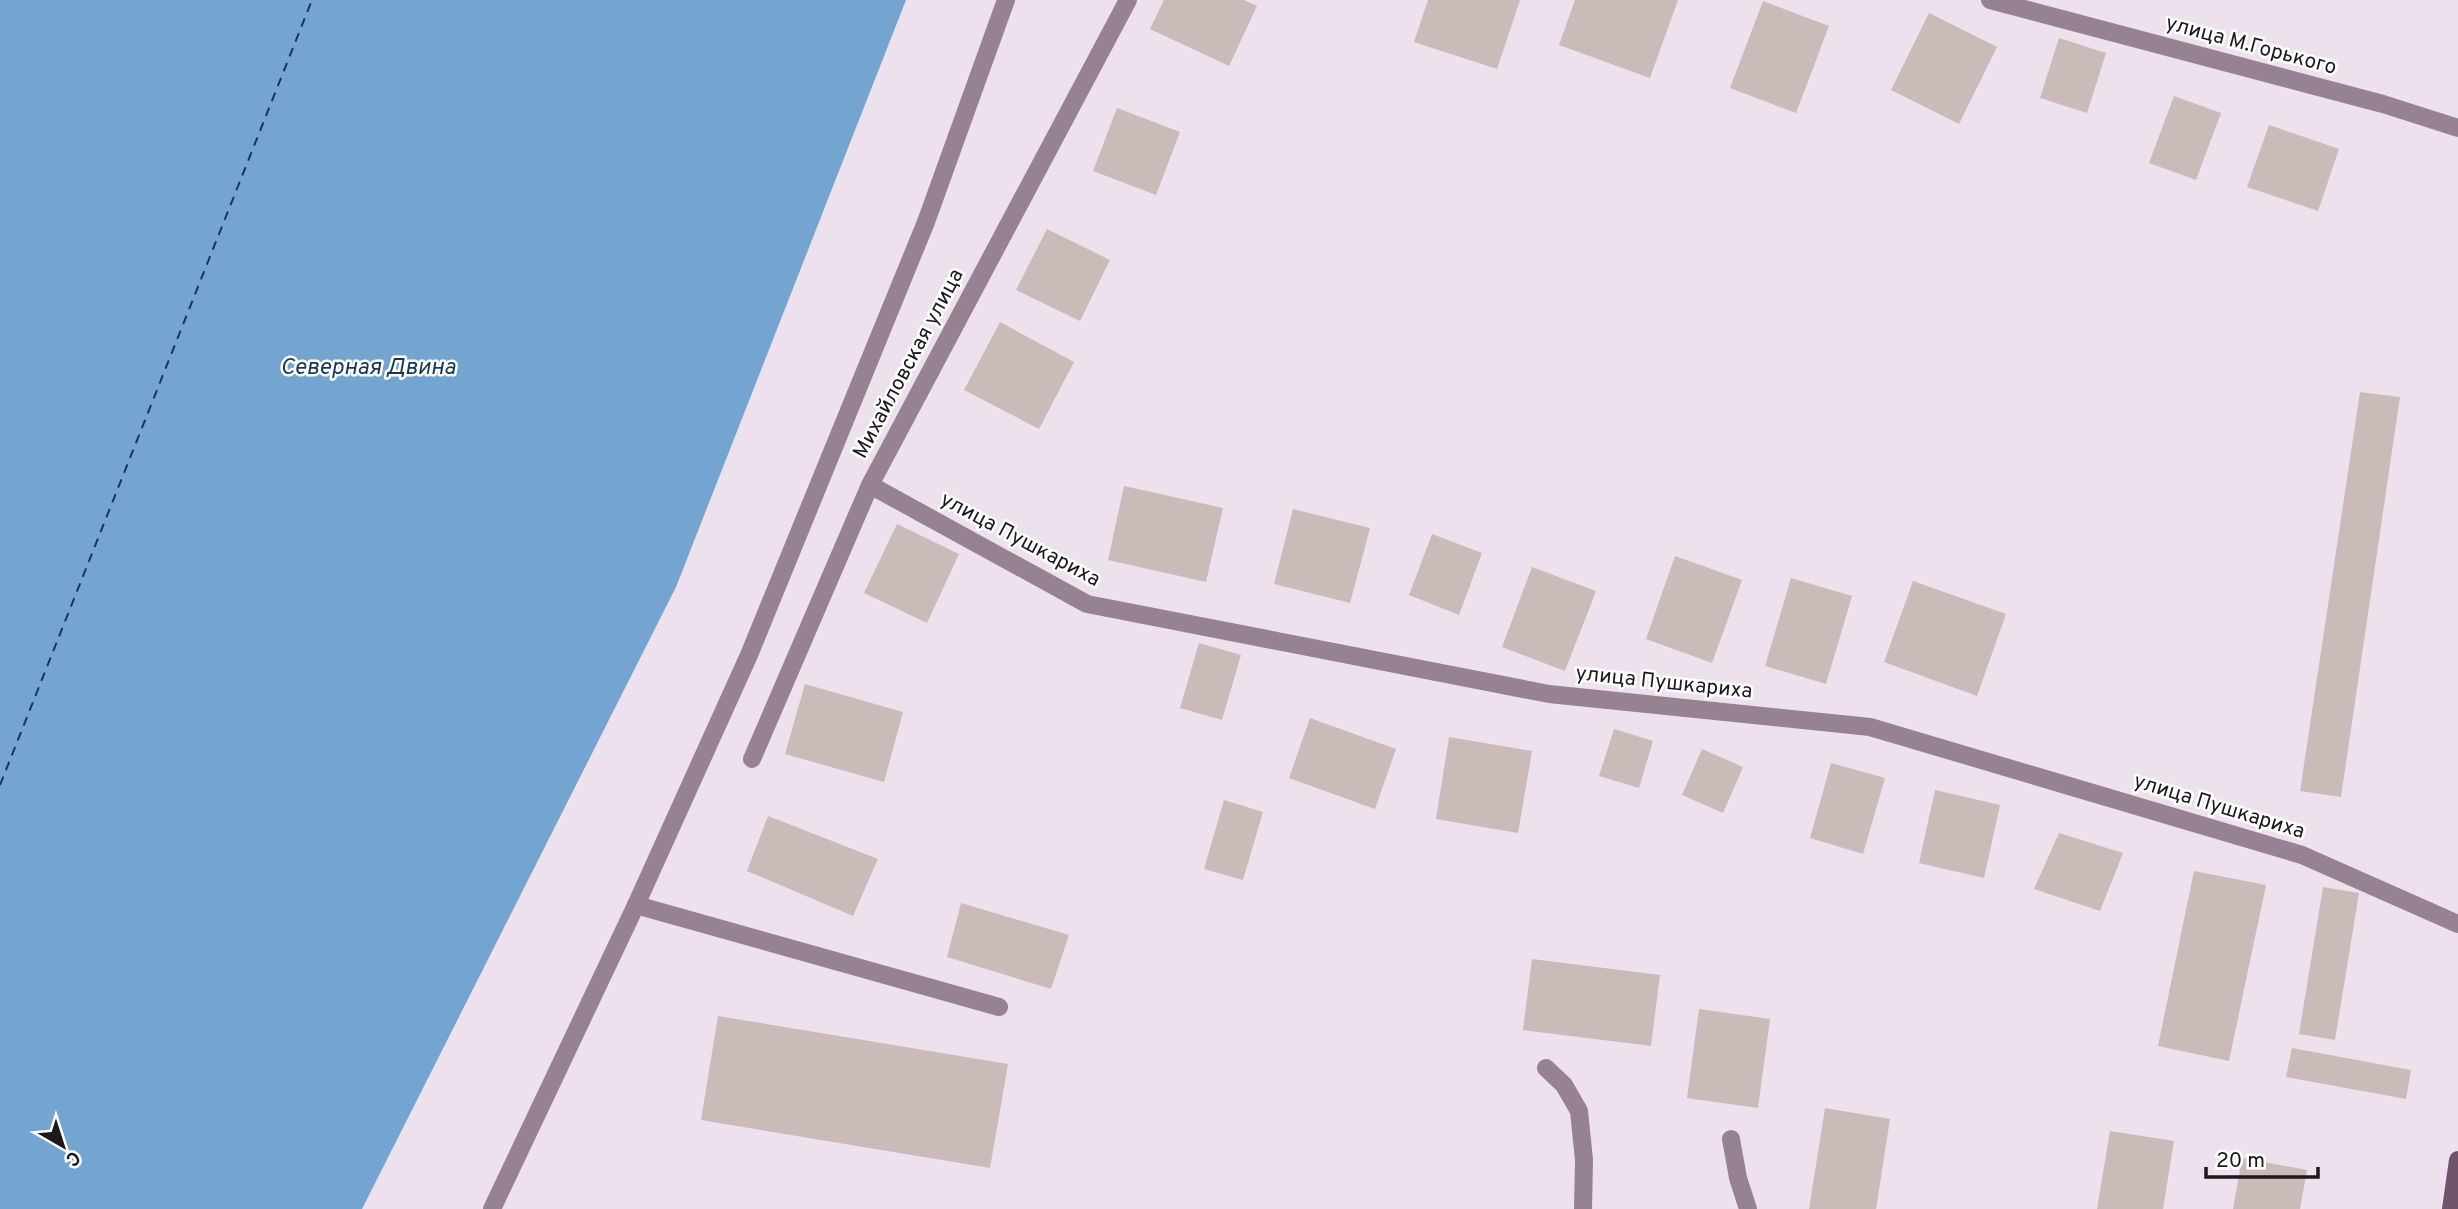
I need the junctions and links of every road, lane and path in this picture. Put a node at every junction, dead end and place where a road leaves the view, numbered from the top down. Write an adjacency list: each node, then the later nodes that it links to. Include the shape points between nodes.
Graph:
1 (1006, 0): 7 (street, via 926,222 749,655)
2 (1128, 0): 5 (street, Михайловская улица)
3 (1990, 0): 4 (street, улица М.Горького)
4 (2458, 128)
5 (870, 485): 6 (street, Михайловская улица); 8 (street, улица Пушкариха, via 1087,604 1549,694 1870,727 2302,855)
6 (752, 759)
7 (636, 905): 9 (street); 13 (street)
8 (2458, 924)
9 (999, 1007)
10 (1546, 1068): 14 (street, via 1564,1085 1579,1111)
11 (1731, 1139): 15 (street)
12 (2458, 1160): 16 (main road)
13 (492, 1209)
14 (1583, 1209)
15 (1748, 1209)
16 (2451, 1209)

